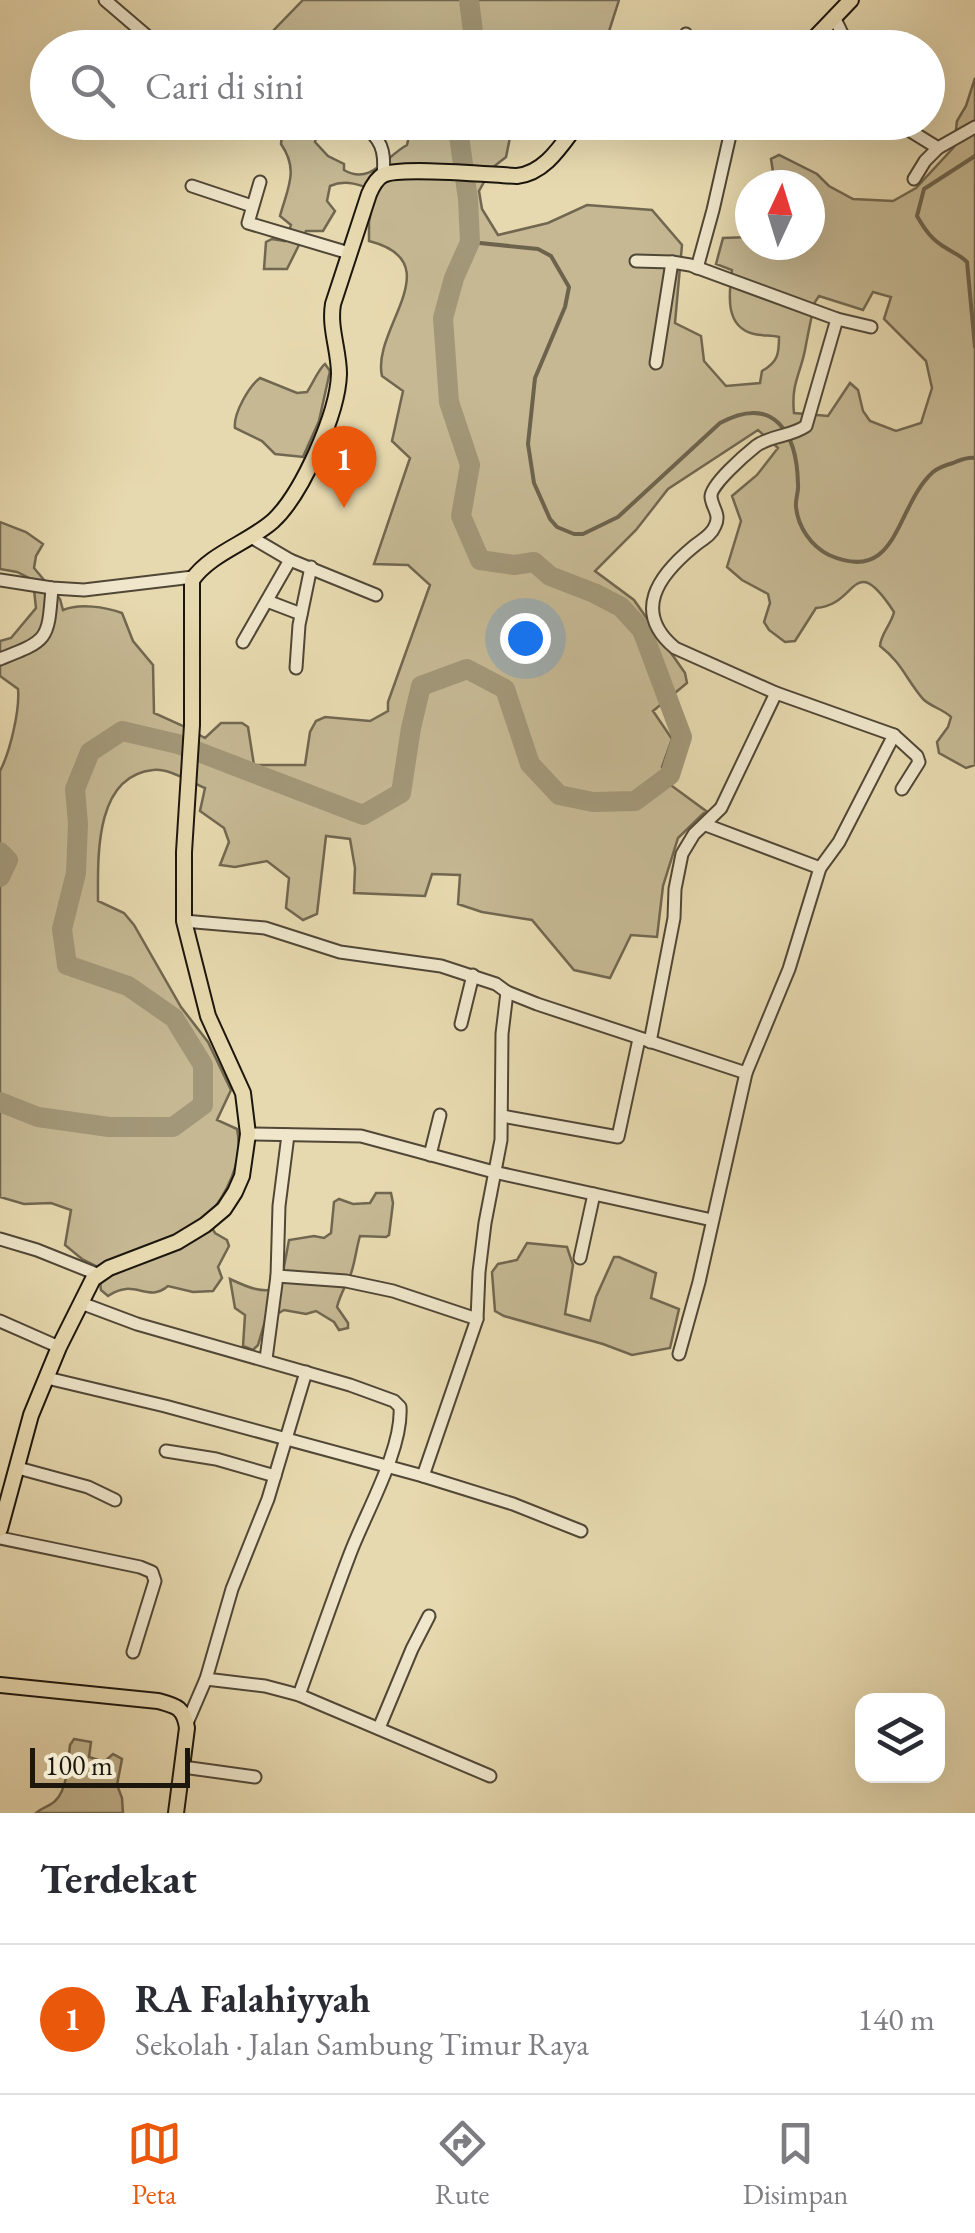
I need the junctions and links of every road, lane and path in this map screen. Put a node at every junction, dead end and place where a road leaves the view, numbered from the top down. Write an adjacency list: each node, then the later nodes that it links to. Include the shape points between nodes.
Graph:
1 (105, 0): 4 (street)
2 (851, 0): 3 (main road)
3 (834, 17): 5 (main road); 6 (street)
4 (140, 30)
5 (822, 30)
6 (840, 30)
7 (975, 127): 12 (street)
8 (376, 140): 13 (street, via 384,152)
9 (563, 140): 13 (main road, via 524,176)
10 (728, 140): 21 (street)
11 (925, 140): 12 (street)
12 (938, 148): 14 (street)
13 (382, 175): 18 (main road)
14 (914, 179)
15 (260, 182): 17 (street)
16 (192, 186): 17 (street)
17 (252, 206): 18 (street, via 248,224)
18 (349, 253): 25 (main road, via 331,318 338,394 330,420 291,500)
19 (636, 260): 20 (street)
20 (672, 262): 21 (street); 24 (street)
21 (698, 268): 22 (street)
22 (836, 319): 23 (street); 37 (street, via 806,426 764,441 715,485 714,528 669,571 652,598 655,622 675,648)
23 (872, 327)
24 (656, 363)
25 (251, 537): 26 (street); 28 (main road)
26 (290, 560): 27 (street); 32 (street)
27 (312, 568): 31 (street); 33 (street)
28 (194, 576): 30 (street); 42 (main road)
29 (0, 580): 30 (street)
30 (52, 588): 35 (street, via 46,635)
31 (376, 595)
32 (267, 601): 33 (street); 34 (street)
33 (301, 614): 36 (street)
34 (244, 642)
35 (0, 659)
36 (296, 668)
37 (776, 693): 38 (street); 40 (street, via 721,808)
38 (894, 735): 39 (street, via 918,762); 41 (street)
39 (902, 789)
40 (706, 824): 41 (street); 46 (street, via 682,854)
41 (820, 868): 47 (street, via 789,969)
42 (184, 921): 43 (street, via 266,928 340,952); 50 (main road, via 208,1016 243,1093)
43 (474, 975): 44 (street); 45 (street)
44 (507, 992): 46 (street); 49 (street)
45 (461, 1024)
46 (644, 1040): 47 (street); 49 (street, via 618,1138)
47 (746, 1073): 55 (street)
48 (440, 1115): 52 (street)
49 (502, 1116): 53 (street)
50 (248, 1134): 51 (street); 58 (main road, via 242,1176 224,1209 178,1242)
51 (288, 1135): 52 (street, via 362,1136); 59 (street)
52 (430, 1155): 53 (street)
53 (494, 1172): 54 (street); 61 (street)
54 (594, 1194): 55 (street); 57 (street)
55 (712, 1220): 64 (street)
56 (0, 1238): 58 (street)
57 (580, 1258)
58 (97, 1274): 60 (main road)
59 (277, 1276): 61 (street, via 393,1290); 65 (street)
60 (81, 1303): 63 (main road); 65 (street)
61 (477, 1319): 73 (street)
62 (0, 1322): 63 (street)
63 (58, 1348): 67 (main road)
64 (680, 1354)
65 (266, 1360): 66 (street)
66 (306, 1372): 68 (street); 70 (street, via 397,1403 401,1418)
67 (47, 1378): 68 (street); 71 (main road)
68 (286, 1438): 70 (street); 72 (street)
69 (166, 1452): 72 (street)
70 (388, 1466): 73 (street); 82 (street)
71 (18, 1468): 74 (street); 75 (main road)
72 (274, 1476): 80 (street)
73 (423, 1476): 76 (street)
74 (116, 1500)
75 (0, 1529)
76 (581, 1531)
77 (0, 1538): 79 (street, via 152,1572)
78 (429, 1616): 84 (street)
79 (133, 1652)
80 (206, 1679): 82 (street); 83 (street)
81 (0, 1685): 83 (main road, via 158,1701 179,1708)
82 (299, 1694): 84 (street)
83 (186, 1723): 85 (main road)
84 (379, 1728): 86 (street)
85 (183, 1767): 87 (street); 88 (main road)
86 (490, 1776)
87 (255, 1777)
88 (176, 1813)

